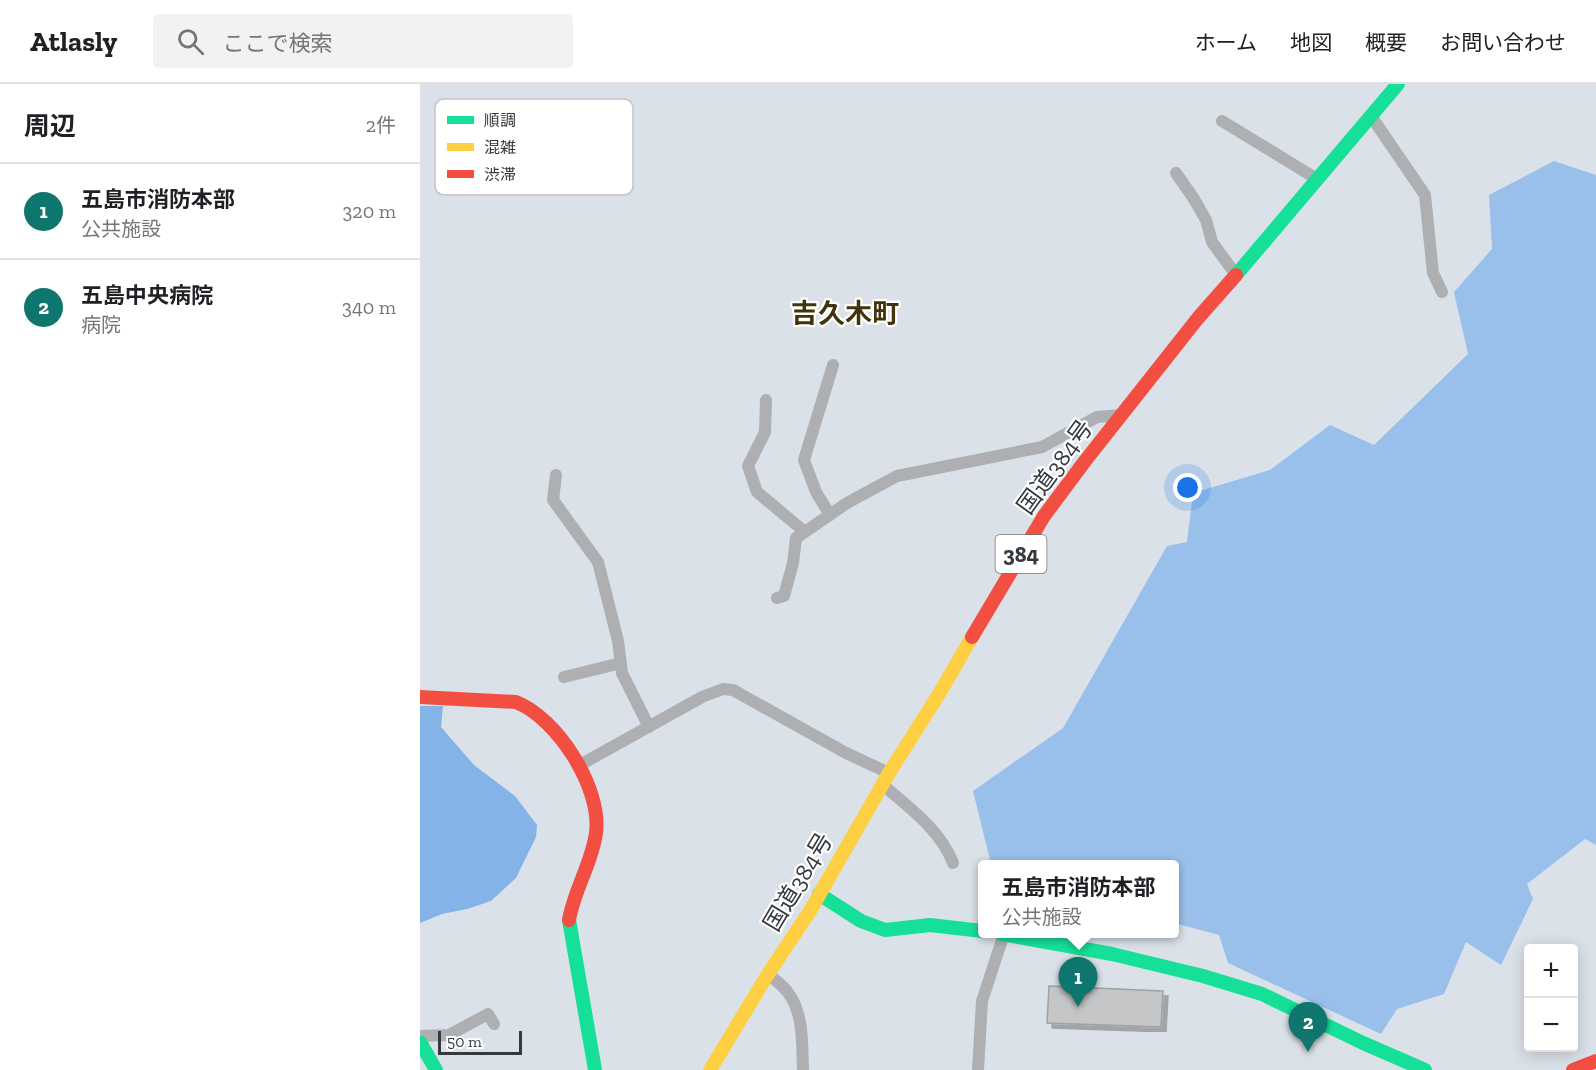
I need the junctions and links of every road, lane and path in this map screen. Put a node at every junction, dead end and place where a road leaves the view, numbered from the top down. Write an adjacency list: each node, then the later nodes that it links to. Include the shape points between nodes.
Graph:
1 (1398, 84): 2 (main road, 国道384号 / 384)
2 (1371, 116): 5 (main road, 国道384号 / 384); 7 (street, via 1425,195 1433,273)
3 (1222, 121): 5 (street)
4 (1176, 173): 6 (street, via 1206,219 1212,242)
5 (1317, 179): 6 (main road, 国道384号 / 384)
6 (1236, 275): 10 (main road, 国道384号 / 384)
7 (1442, 292)
8 (832, 365): 12 (street, via 804,460)
9 (766, 400): 13 (street, via 765,432 748,466 757,492)
10 (1122, 414): 12 (street, via 1097,417 1042,447 897,476); 20 (main road, 国道384号 / 384, via 1044,516)
11 (556, 475): 15 (street, via 554,500 598,562)
12 (830, 515): 13 (street)
13 (805, 532): 14 (street, via 795,538 784,596)
14 (777, 598)
15 (621, 663): 16 (street); 18 (street, via 622,673)
16 (564, 677)
17 (420, 697): 19 (main road, via 518,702 538,713)
18 (649, 727): 19 (street); 20 (street, via 702,697 723,689 733,690)
19 (578, 766): 32 (main road, via 590,790 597,831 569,920)
20 (885, 778): 21 (street, via 930,826); 22 (main road, 国道384号 / 384)
21 (953, 863)
22 (819, 894): 23 (main road, via 861,921 885,930 930,925); 26 (main road, 国道384号 / 384)
23 (978, 931)
24 (1002, 938): 35 (street, via 982,1001)
25 (1025, 938): 36 (main road, via 1112,954 1262,994)
26 (768, 974): 33 (main road, 国道384号 / 384); 34 (street, via 795,1004)
27 (494, 1024): 28 (street, via 488,1014 449,1035)
28 (420, 1036)
29 (420, 1042): 31 (main road)
30 (1596, 1061): 37 (main road)
31 (436, 1070)
32 (595, 1070)
33 (710, 1070)
34 (804, 1070)
35 (978, 1070)
36 (1425, 1070)
37 (1574, 1070)

